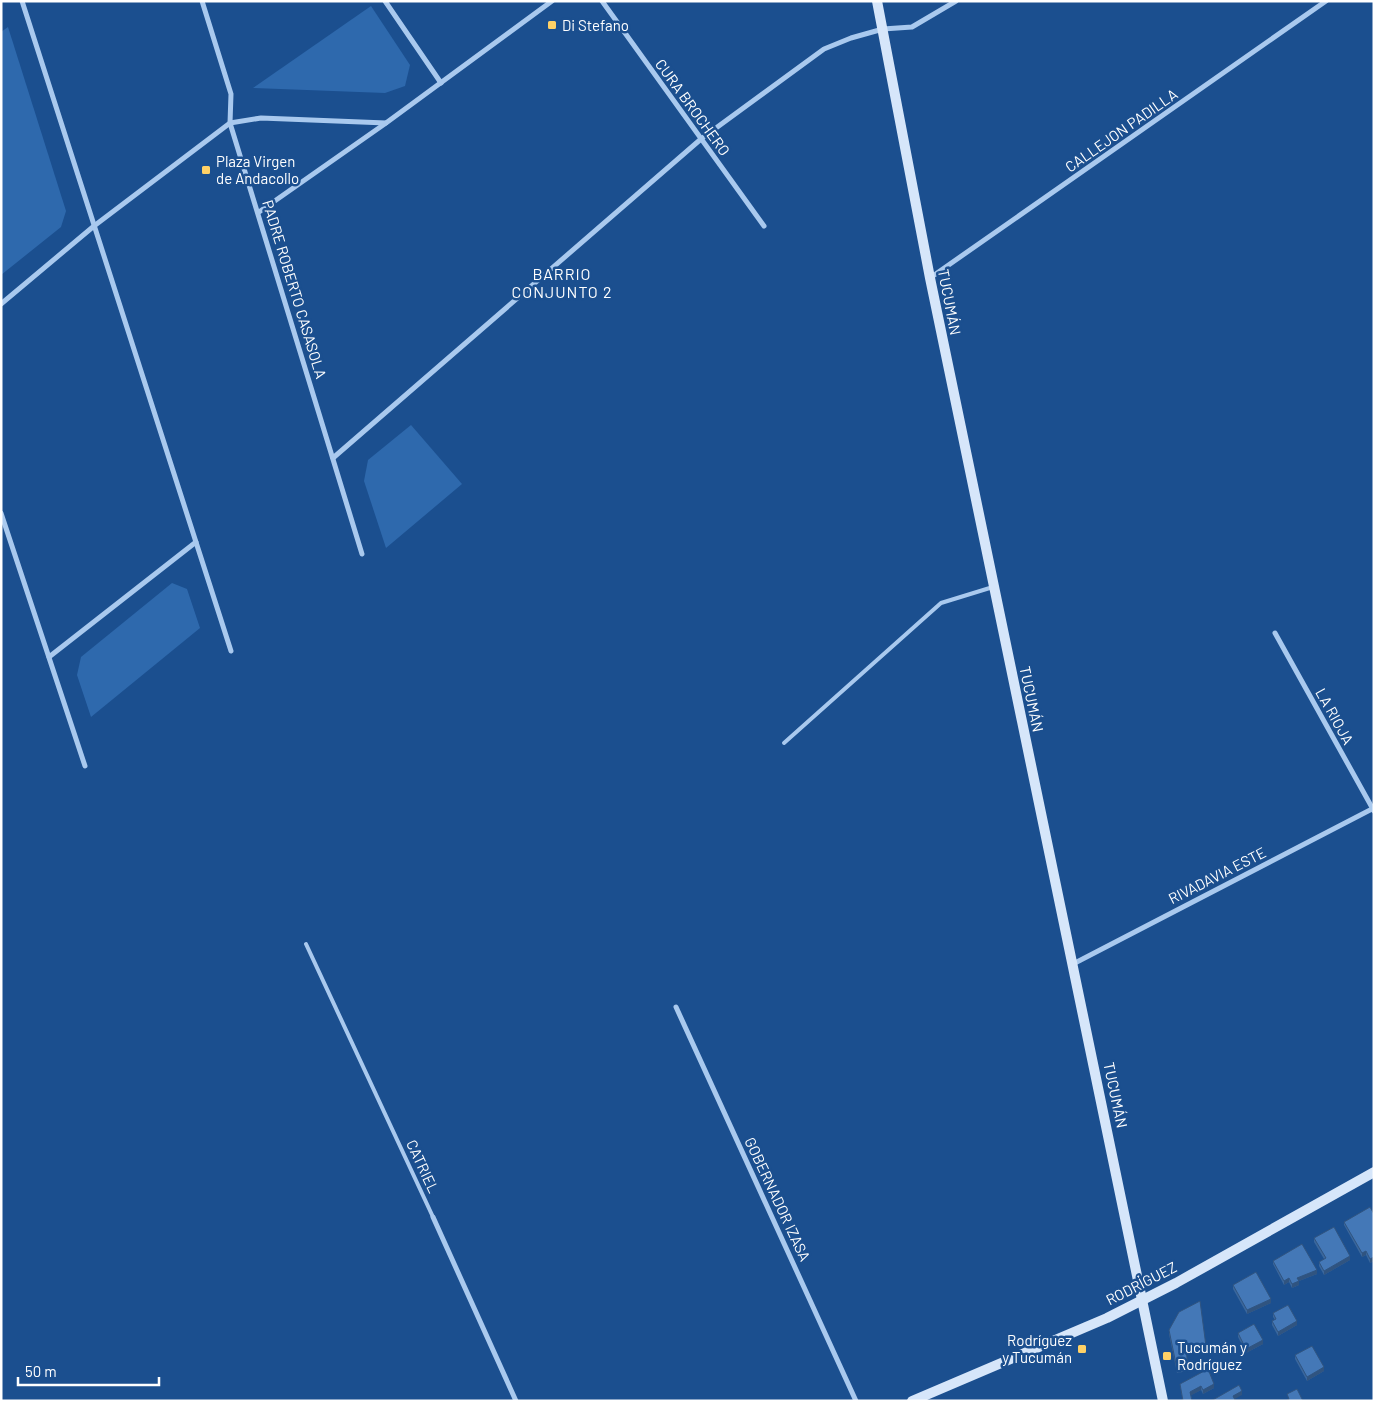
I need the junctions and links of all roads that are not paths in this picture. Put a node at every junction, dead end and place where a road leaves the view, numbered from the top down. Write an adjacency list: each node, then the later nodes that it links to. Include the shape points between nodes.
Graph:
1 (22, 1): 15 (street)
2 (202, 1): 11 (street, PADRE ROBERTO CASASOLA, via 231,94)
3 (385, 1): 10 (street)
4 (552, 1): 10 (street)
5 (602, 1): 13 (street, CURA BROCHERO)
6 (877, 1): 9 (main road, TUCUMÁN)
7 (956, 1): 9 (street, via 912,28)
8 (1326, 1): 17 (street, CALLEJON PADILLA)
9 (883, 29): 13 (street, via 824,49); 17 (main road, TUCUMÁN)
10 (441, 83): 12 (street)
11 (230, 123): 12 (street, via 261,118); 14 (street, PADRE ROBERTO CASASOLA); 15 (street)
12 (386, 123): 14 (street)
13 (701, 139): 16 (street, CURA BROCHERO); 19 (street)
14 (258, 212): 19 (street, PADRE ROBERTO CASASOLA)
15 (94, 226): 18 (street); 21 (street)
16 (764, 226)
17 (930, 278): 23 (main road, TUCUMÁN)
18 (1, 304)
19 (333, 458): 22 (street, PADRE ROBERTO CASASOLA)
20 (1, 513): 26 (street)
21 (196, 542): 25 (street); 26 (street)
22 (362, 554)
23 (993, 586): 27 (lane, via 942,603); 31 (main road, TUCUMÁN)
24 (1275, 632): 29 (street, LA RIOJA)
25 (231, 651)
26 (49, 657): 28 (street)
27 (784, 743)
28 (85, 766)
29 (1373, 809): 31 (street, RIVADAVIA ESTE)
30 (306, 944): 34 (lane, CATRIEL)
31 (1072, 964): 35 (main road, TUCUMÁN)
32 (676, 1007): 37 (street, GOBERNADOR IZASA)
33 (1374, 1172): 35 (main road, RODRÍGUEZ)
34 (433, 1217): 36 (street, CATRIEL)
35 (1143, 1300): 38 (main road, RODRÍGUEZ); 39 (main road, TUCUMÁN)
36 (516, 1401)
37 (856, 1401)
38 (912, 1401)
39 (1164, 1401)

